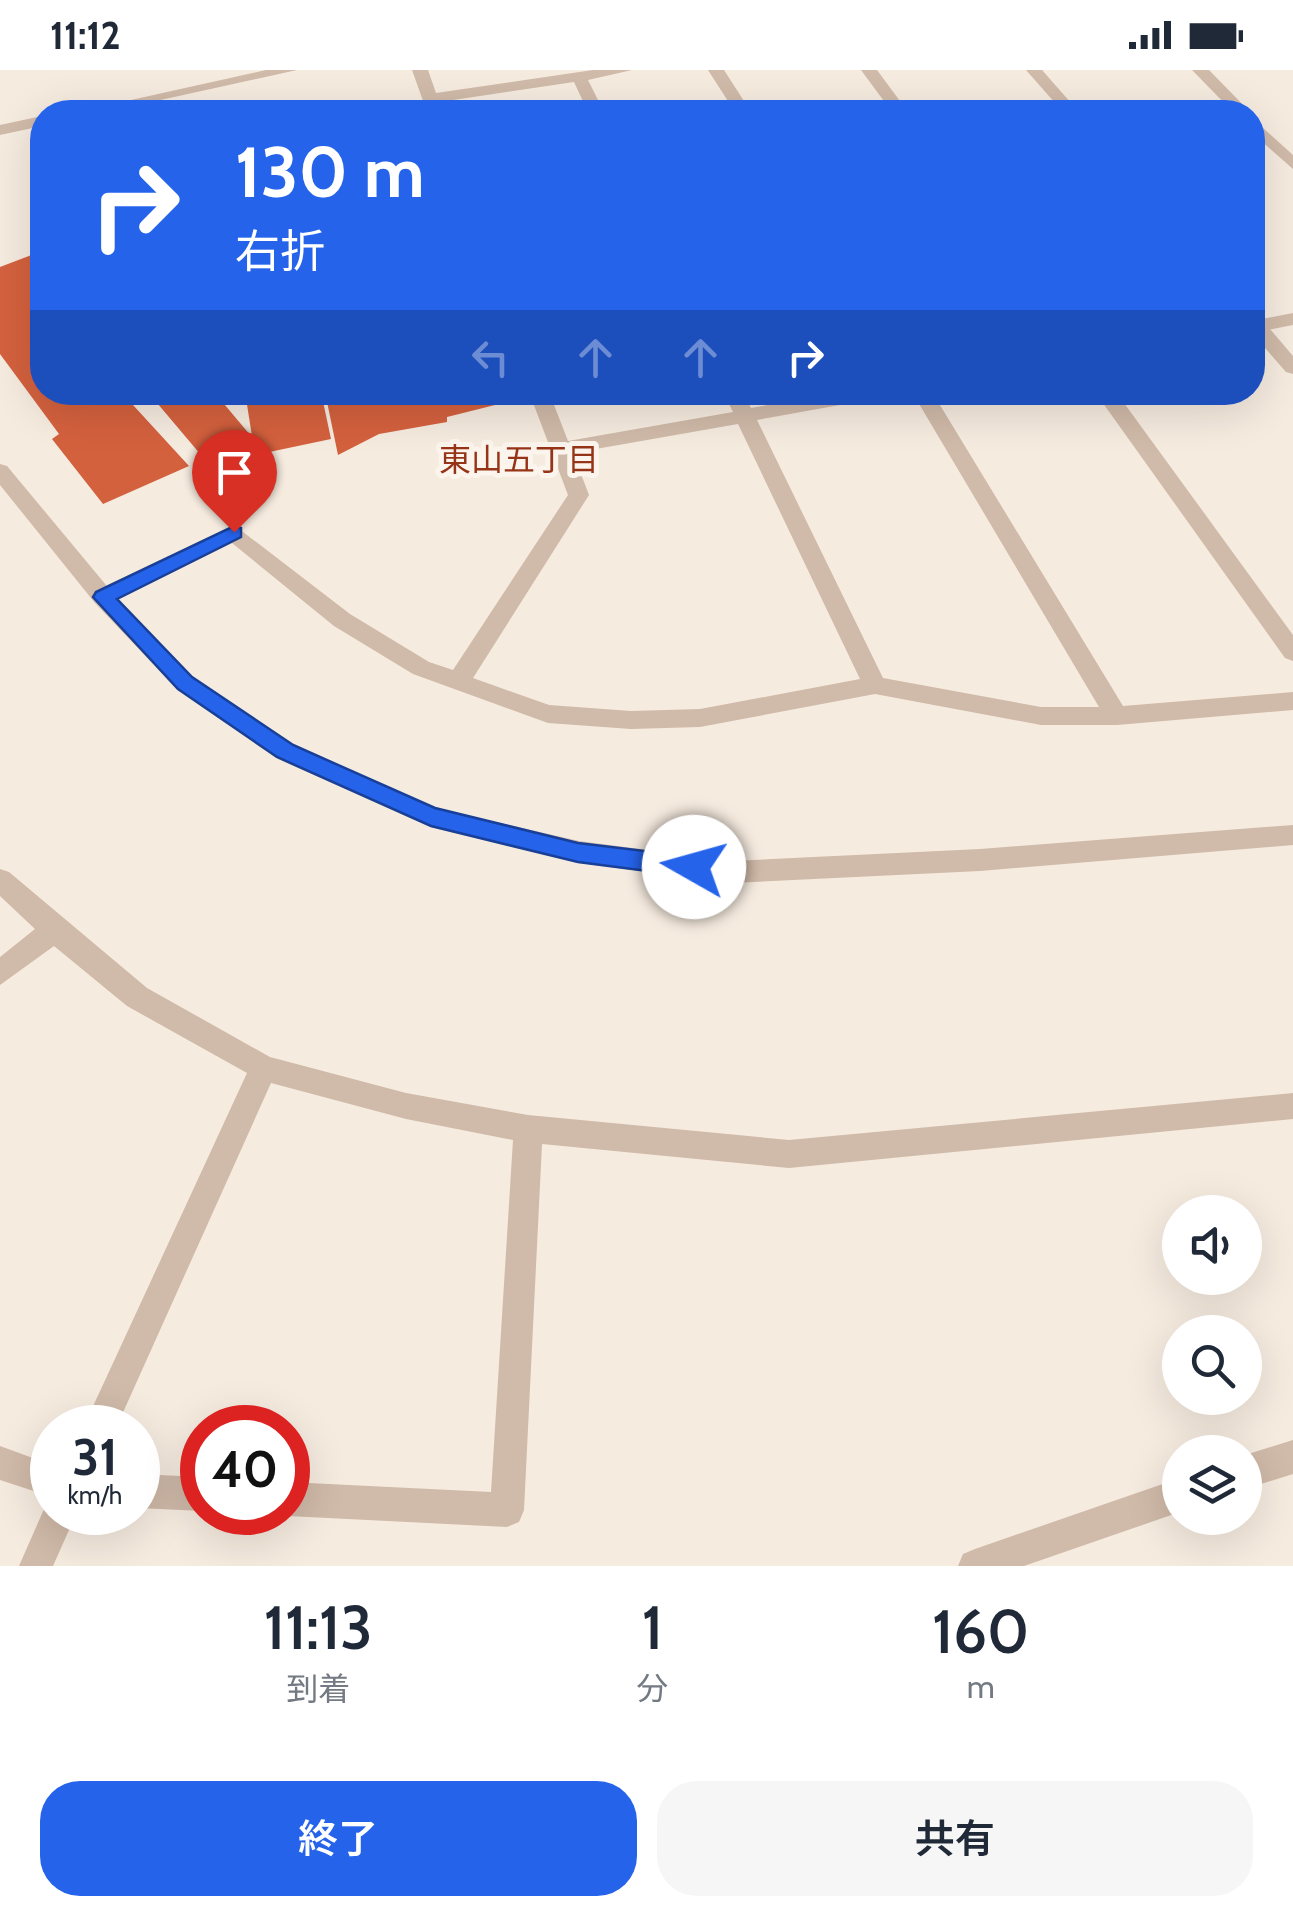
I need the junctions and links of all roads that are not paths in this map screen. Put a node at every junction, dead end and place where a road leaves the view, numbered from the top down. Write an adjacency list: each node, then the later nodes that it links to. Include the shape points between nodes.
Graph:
1 (289, 70): 8 (street)
2 (420, 70): 11 (street)
3 (624, 70): 9 (street)
4 (716, 70): 14 (street)
5 (869, 70): 15 (street)
6 (1034, 70): 16 (street)
7 (1200, 70): 17 (street)
8 (234, 75): 10 (street)
9 (579, 77): 12 (street); 13 (street)
10 (133, 100)
11 (431, 100)
12 (463, 100)
13 (590, 100)
14 (735, 100)
15 (891, 100)
16 (1060, 100)
17 (1230, 100)
18 (30, 124): 19 (street)
19 (0, 130)
20 (1265, 136): 21 (street)
21 (1293, 164)
22 (1293, 319): 23 (street)
23 (1265, 323)
24 (1265, 336): 25 (street)
25 (1293, 368)
26 (544, 405): 32 (street)
27 (739, 405): 31 (street)
28 (806, 405): 31 (street)
29 (930, 405): 39 (street)
30 (1114, 405): 35 (street)
31 (744, 416): 32 (street); 37 (street)
32 (560, 449): 36 (street, via 579,495)
33 (0, 471): 34 (street)
34 (104, 597): 36 (street, via 234,532 342,620 420,668); 40 (street, via 185,683 285,751 431,816 578,852 732,872)
35 (1293, 652)
36 (458, 682): 37 (street, via 548,714 631,720 700,718)
37 (876, 685): 39 (street, via 1041,716)
38 (1293, 702): 39 (street)
39 (1117, 716)
40 (1293, 836)
41 (0, 880): 42 (street)
42 (54, 930): 43 (street); 44 (street, via 137,996)
43 (0, 973)
44 (264, 1068): 46 (street, via 406,1106); 47 (street)
45 (1293, 1106): 46 (street, via 790,1154)
46 (528, 1128): 52 (street, via 507,1510)
47 (110, 1405)
48 (1293, 1457): 50 (street)
49 (0, 1463): 51 (street)
50 (1262, 1467)
51 (30, 1473)
52 (310, 1499)
53 (1162, 1501): 56 (street)
54 (50, 1535): 55 (street)
55 (36, 1566)
56 (975, 1566)

